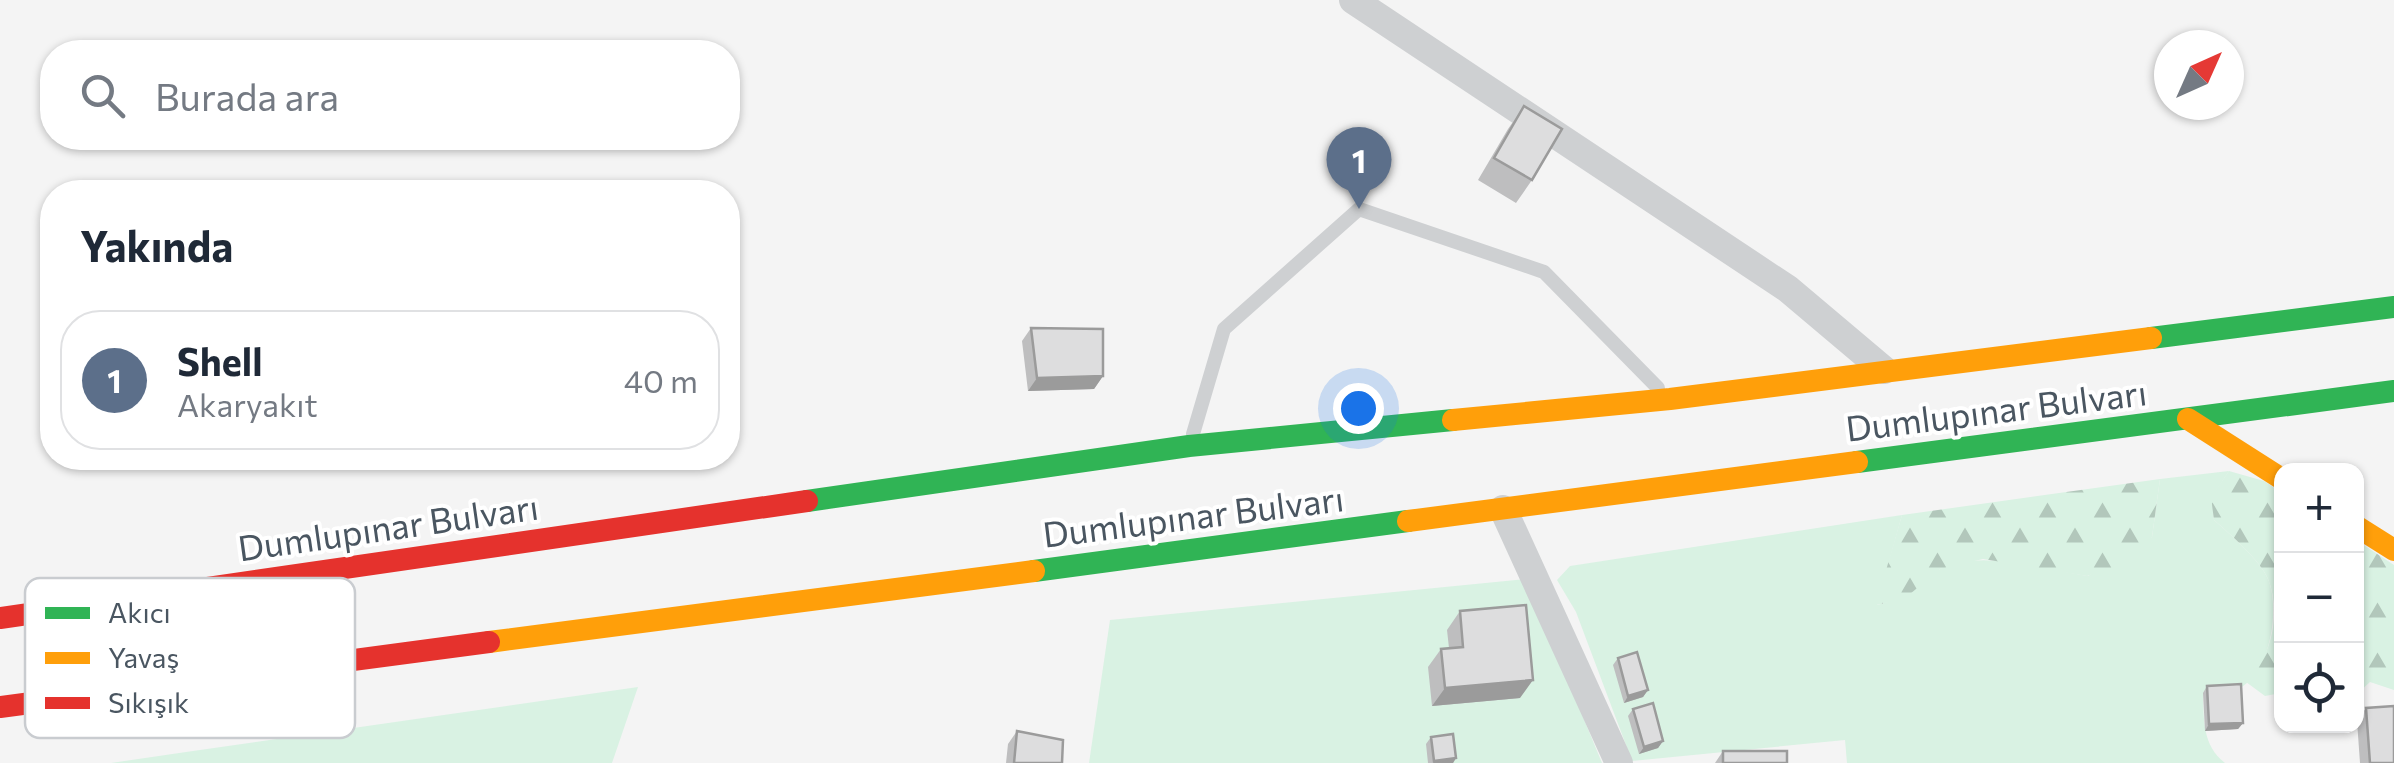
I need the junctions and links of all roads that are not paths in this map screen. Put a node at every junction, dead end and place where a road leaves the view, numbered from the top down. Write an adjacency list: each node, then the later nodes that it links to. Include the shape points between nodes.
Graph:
1 (1353, 0): 3 (street, via 1788,289)
2 (2394, 307): 3 (main road, Dumlupınar Bulvarı)
3 (1884, 370): 5 (main road, Dumlupınar Bulvarı)
4 (2394, 391): 6 (main road, Dumlupınar Bulvarı)
5 (1670, 399): 7 (main road, Dumlupınar Bulvarı); 7 (lane, via 1544,272 1359,209 1224,329)
6 (2188, 419): 8 (main road); 9 (main road, Dumlupınar Bulvarı)
7 (1189, 446): 12 (main road, Dumlupınar Bulvarı)
8 (2274, 473)
9 (1503, 509): 15 (main road, Dumlupınar Bulvarı); 18 (street)
10 (2364, 531): 11 (main road)
11 (2394, 550)
12 (277, 578)
13 (25, 614): 14 (main road, Dumlupınar Bulvarı)
14 (0, 618)
15 (355, 660)
16 (25, 704): 17 (main road, Dumlupınar Bulvarı)
17 (0, 707)
18 (1618, 763)

